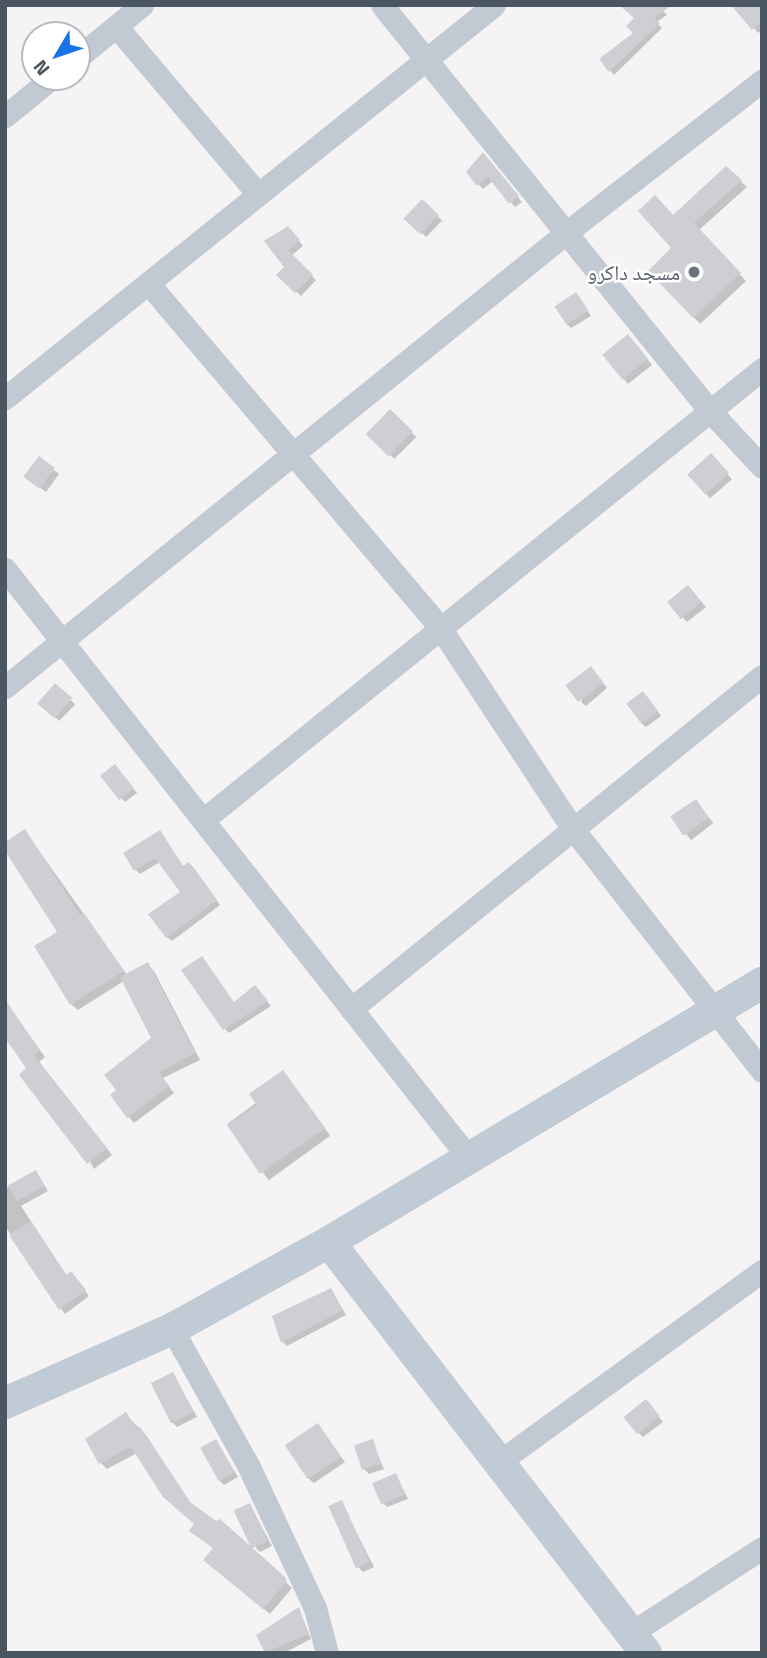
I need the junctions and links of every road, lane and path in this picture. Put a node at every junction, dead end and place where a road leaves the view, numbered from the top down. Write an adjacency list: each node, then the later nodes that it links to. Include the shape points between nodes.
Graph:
1 (142, 5): 4 (street)
2 (382, 5): 6 (street)
3 (494, 5): 6 (street)
4 (116, 26): 5 (street); 10 (street)
5 (91, 47)
6 (426, 59): 10 (street); 11 (street)
7 (762, 81): 11 (street)
8 (36, 91): 9 (street)
9 (5, 116)
10 (258, 194): 12 (street)
11 (567, 232): 15 (street); 16 (street)
12 (148, 283): 14 (street); 16 (street)
13 (762, 369): 15 (street)
14 (5, 398)
15 (710, 411): 17 (street); 19 (street)
16 (291, 455): 19 (street); 20 (street)
17 (762, 467)
18 (5, 569): 20 (street)
19 (441, 629): 23 (street); 24 (street)
20 (61, 640): 22 (street); 23 (street)
21 (762, 676): 24 (street)
22 (5, 687)
23 (203, 820): 26 (street)
24 (573, 829): 26 (street); 27 (street)
25 (762, 983): 27 (main road)
26 (351, 1009): 29 (street)
27 (715, 1013): 28 (street); 29 (main road)
28 (762, 1071)
29 (468, 1157): 30 (main road)
30 (329, 1242): 32 (main road); 34 (main road)
31 (762, 1271): 34 (street)
32 (172, 1329): 33 (main road); 37 (street, via 249,1466 314,1608)
33 (8, 1395)
34 (499, 1462): 36 (main road)
35 (762, 1548): 36 (street)
36 (638, 1643)
37 (327, 1653)

